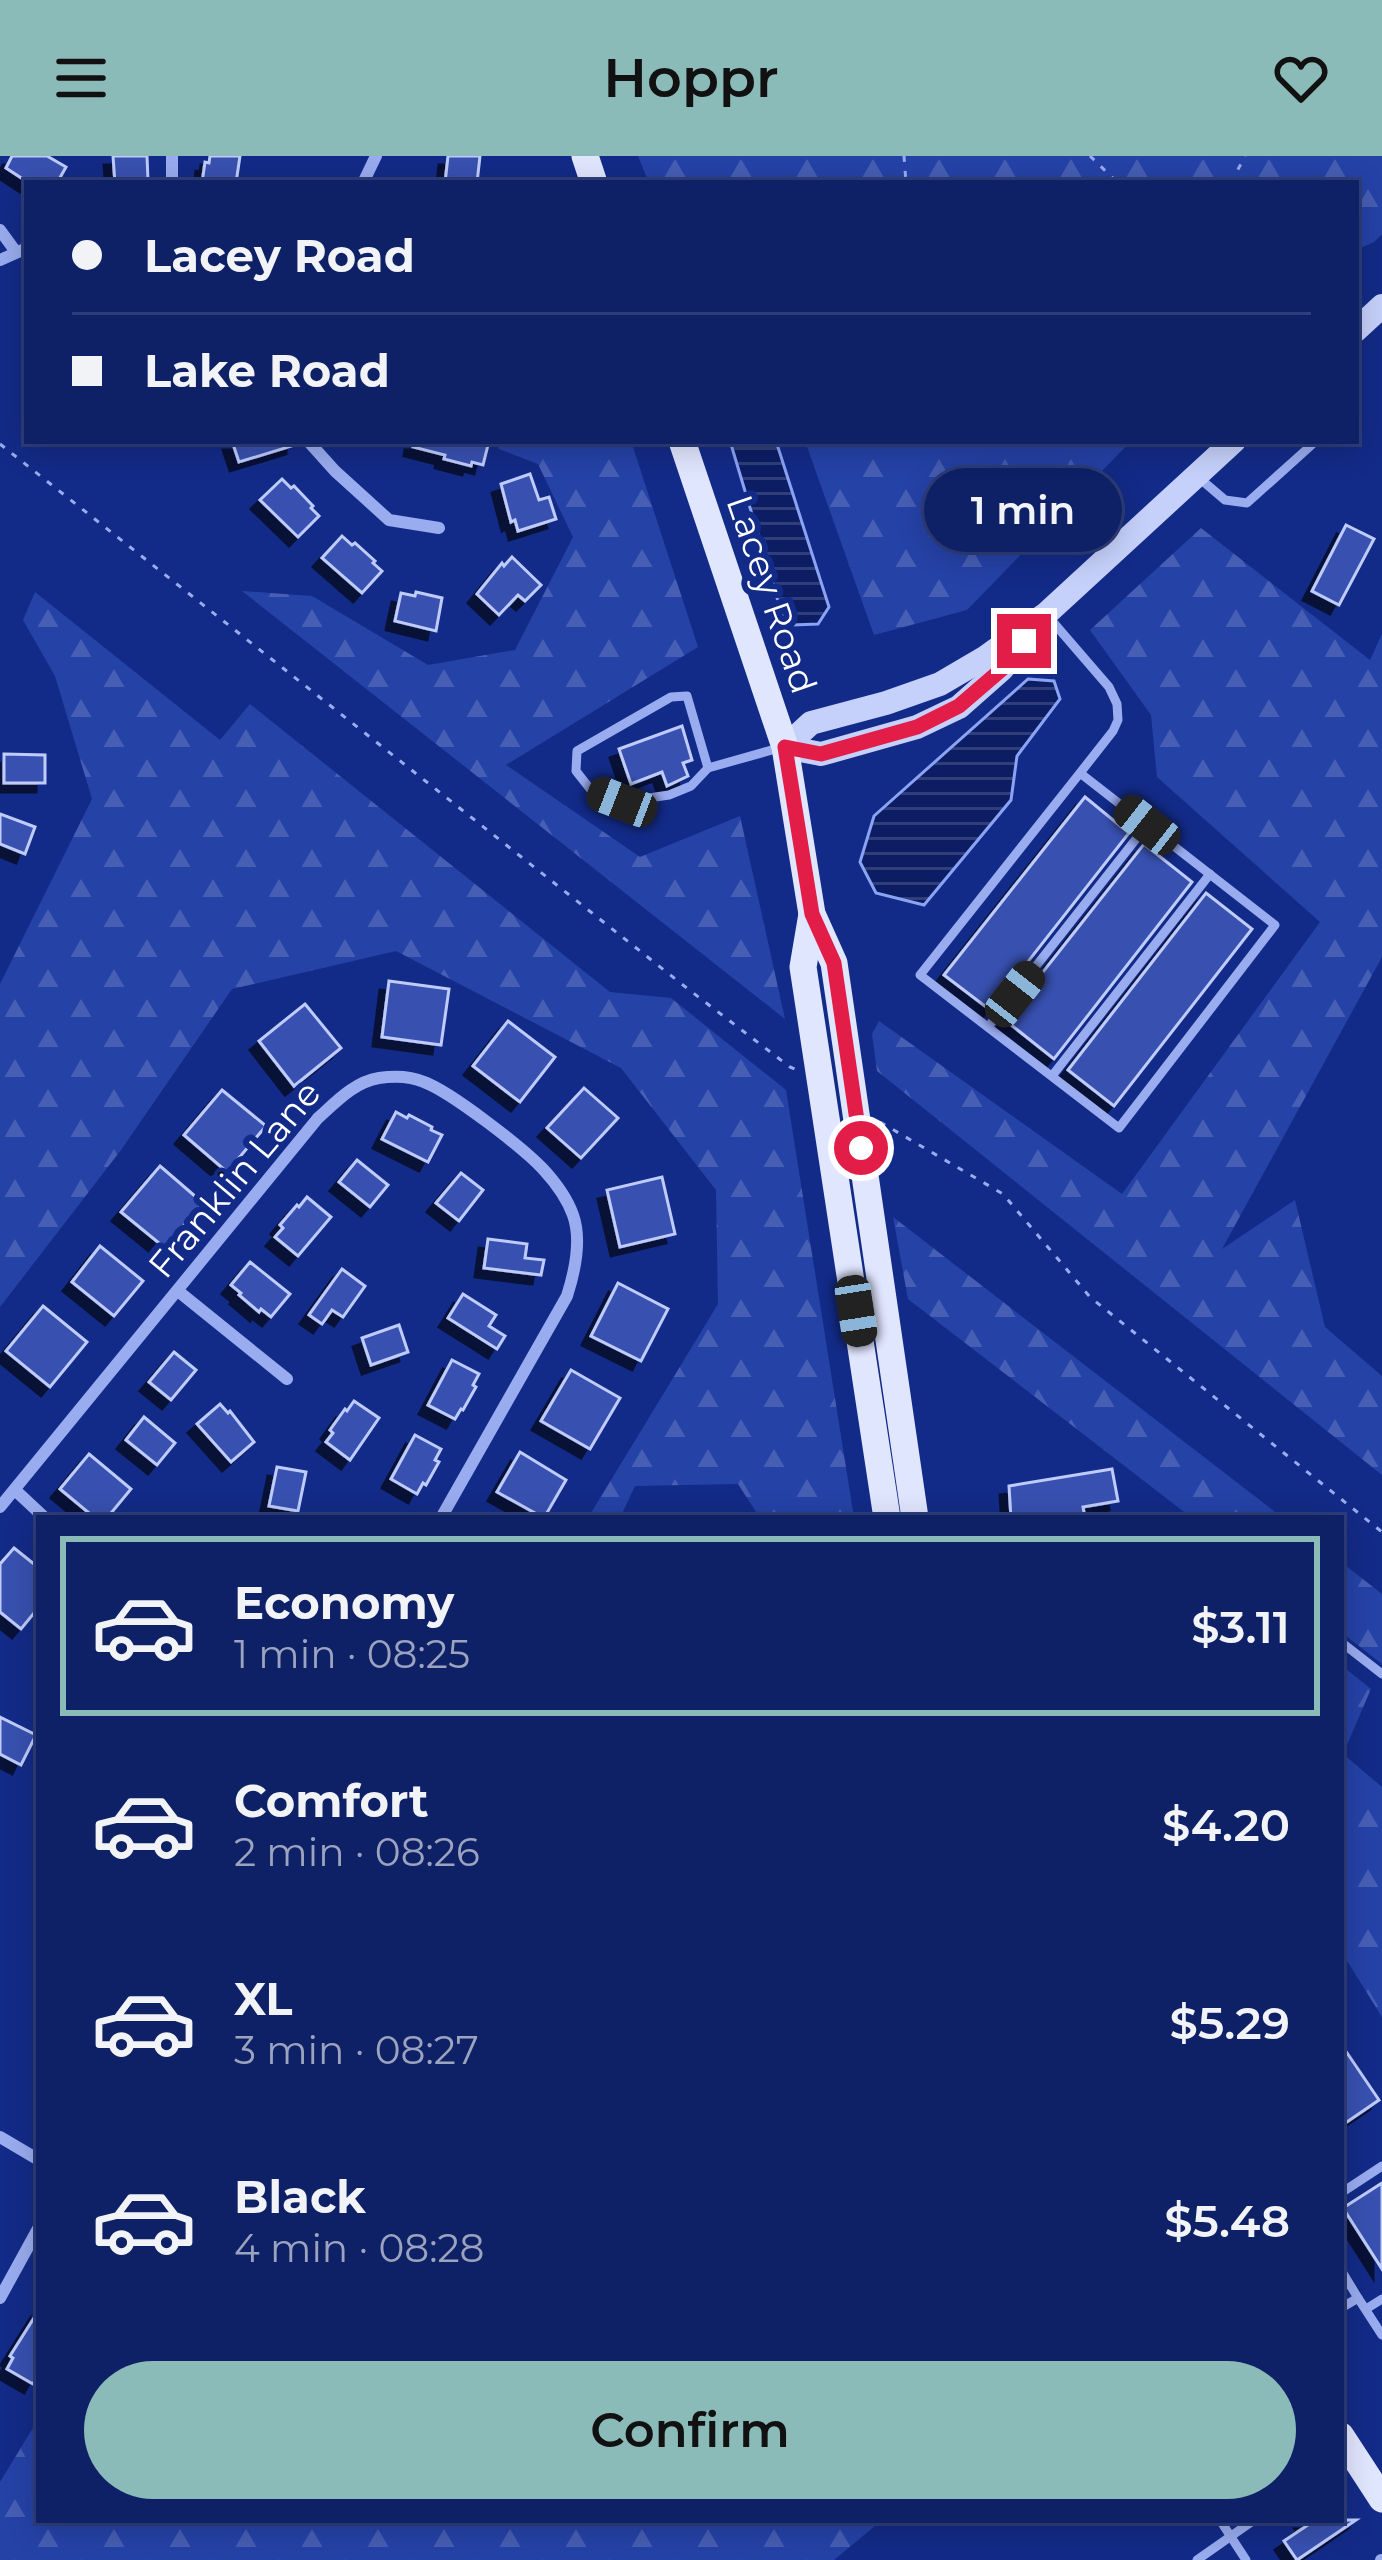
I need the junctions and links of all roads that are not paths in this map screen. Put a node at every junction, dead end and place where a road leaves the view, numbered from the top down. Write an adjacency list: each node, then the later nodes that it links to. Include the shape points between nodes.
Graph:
1 (0, 230): 2 (street)
2 (21, 250): 3 (street)
3 (0, 260)
4 (1382, 306): 5 (street)
5 (1359, 327)
6 (311, 444): 11 (street, via 388,520)
7 (683, 444): 13 (main road, Lacey Road)
8 (1231, 444): 10 (street)
9 (1313, 444): 10 (lane, via 1247,503 1225,500)
10 (1196, 476): 12 (street)
11 (439, 528)
12 (1046, 614): 13 (street, via 959,706 917,727 821,754); 15 (lane, via 1117,704 1113,731)
13 (785, 747): 14 (lane); 18 (main road, Lacey Road)
14 (708, 768): 14 (lane, via 687,697 671,697 577,751 576,771 592,790 622,802 691,786)
15 (1080, 773): 16 (lane); 19 (lane, via 920,975)
16 (1147, 825): 17 (lane); 19 (lane)
17 (1210, 874): 20 (lane); 20 (lane, via 1275,925 1119,1128)
18 (812, 914): 22 (main road, Lacey Road, via 834,963); 22 (main road, Lacey Road, via 803,967)
19 (988, 1028): 20 (lane)
20 (1052, 1076)
21 (178, 1291): 23 (street); 25 (street, Franklin Lane); 28 (street, Franklin Lane, via 318,1118 374,1078 427,1083 541,1167 575,1220 576,1265 567,1296)
22 (879, 1368): 24 (main road, Lacey Road)
23 (286, 1379)
24 (896, 1482): 29 (main road, Lacey Road); 30 (main road, Lacey Road)
25 (15, 1490): 26 (street, Franklin Lane); 27 (street)
26 (0, 1508)
27 (42, 1515)
28 (443, 1515)
29 (888, 1515)
30 (913, 1515)
31 (1344, 1644): 32 (lane)
32 (1382, 1674)
33 (0, 2137): 34 (street)
34 (36, 2158)
35 (1381, 2168): 36 (lane)
36 (1344, 2191)
37 (36, 2232): 39 (street)
38 (1344, 2275): 40 (lane)
39 (0, 2297)
40 (1358, 2298): 42 (lane); 43 (lane)
41 (1382, 2299): 43 (lane)
42 (1344, 2306)
43 (1366, 2309): 44 (lane)
44 (1382, 2335)
45 (1345, 2451): 46 (main road)
46 (1382, 2499)
47 (1222, 2523): 49 (lane)
48 (1250, 2523): 49 (lane)
49 (1230, 2536): 50 (lane); 51 (lane)
50 (1196, 2560)
51 (1246, 2560)

